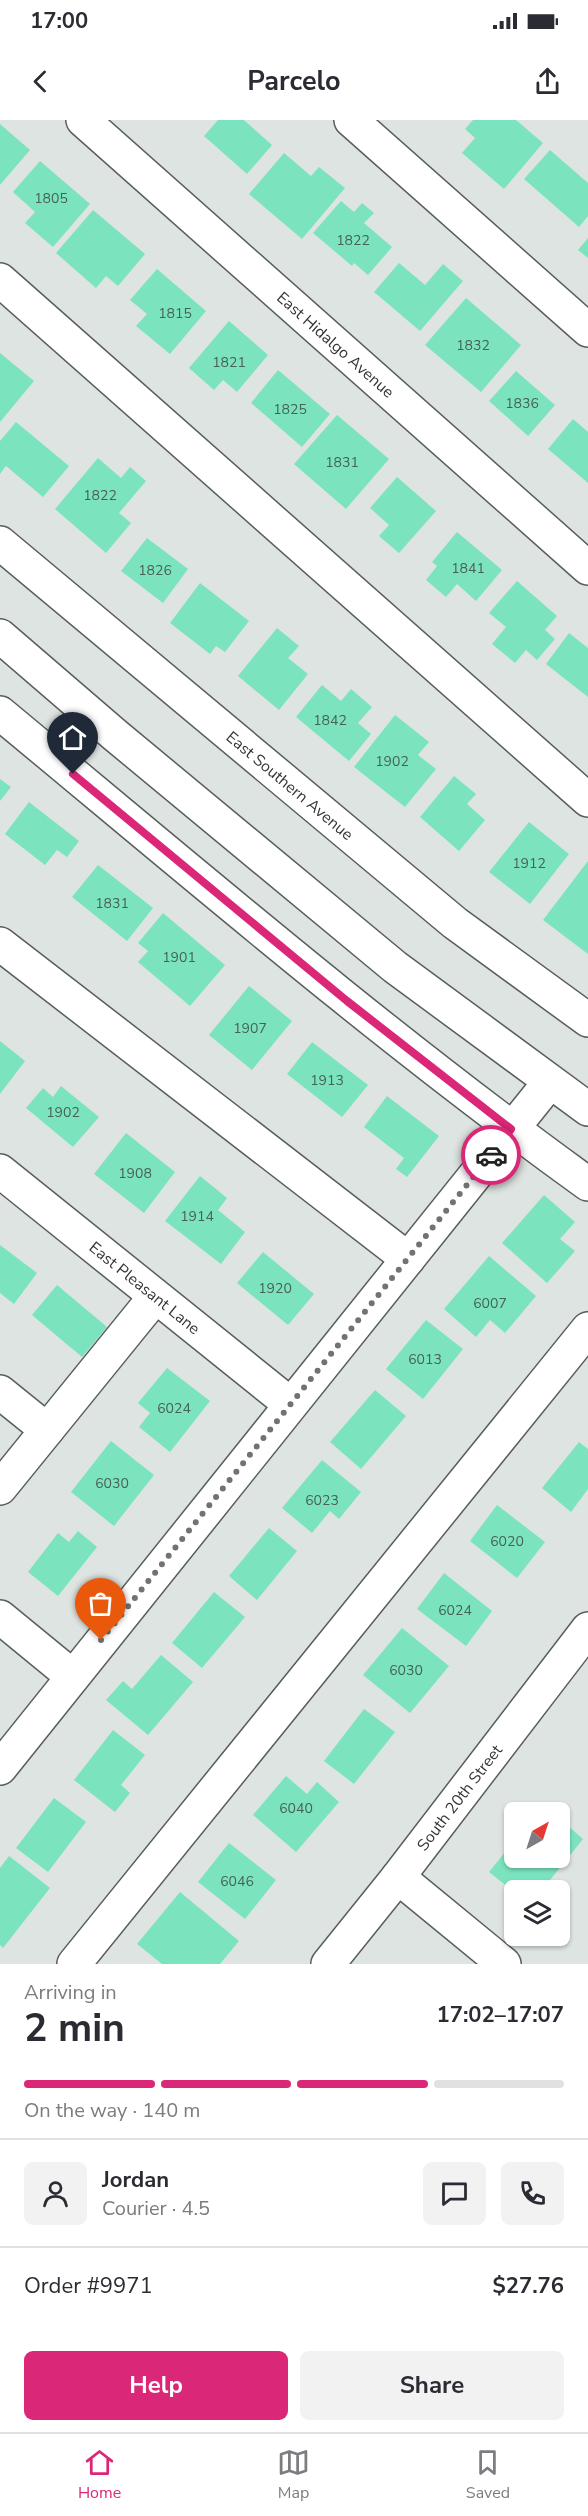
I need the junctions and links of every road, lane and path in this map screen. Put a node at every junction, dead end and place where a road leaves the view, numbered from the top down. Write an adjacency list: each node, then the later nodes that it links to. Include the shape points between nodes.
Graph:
1 (83, 120): 6 (street, East Hidalgo Avenue)
2 (351, 120): 4 (street)
3 (0, 280): 9 (street)
4 (588, 330)
5 (0, 543): 11 (street, East Southern Avenue, via 455,923)
6 (588, 568)
7 (0, 636): 12 (street, via 395,967)
8 (0, 713): 14 (street, via 347,1001)
9 (588, 800)
10 (0, 944): 17 (street)
11 (588, 1020)
12 (549, 1083): 13 (street); 14 (street)
13 (588, 1109)
14 (511, 1129): 16 (street); 17 (street)
15 (0, 1171): 18 (street, East Pleasant Lane)
16 (588, 1184)
17 (408, 1259): 21 (street)
18 (155, 1297): 21 (street, East Pleasant Lane); 22 (street)
19 (588, 1329): 29 (street)
20 (0, 1392): 22 (street)
21 (290, 1404): 26 (street)
22 (47, 1430): 23 (street)
23 (0, 1488)
24 (0, 1617): 26 (street)
25 (588, 1629): 28 (street, South 20th Street)
26 (72, 1676): 27 (street)
27 (0, 1768)
28 (398, 1877): 30 (street, South 20th Street); 31 (street)
29 (74, 1964)
30 (328, 1964)
31 (504, 1964)

